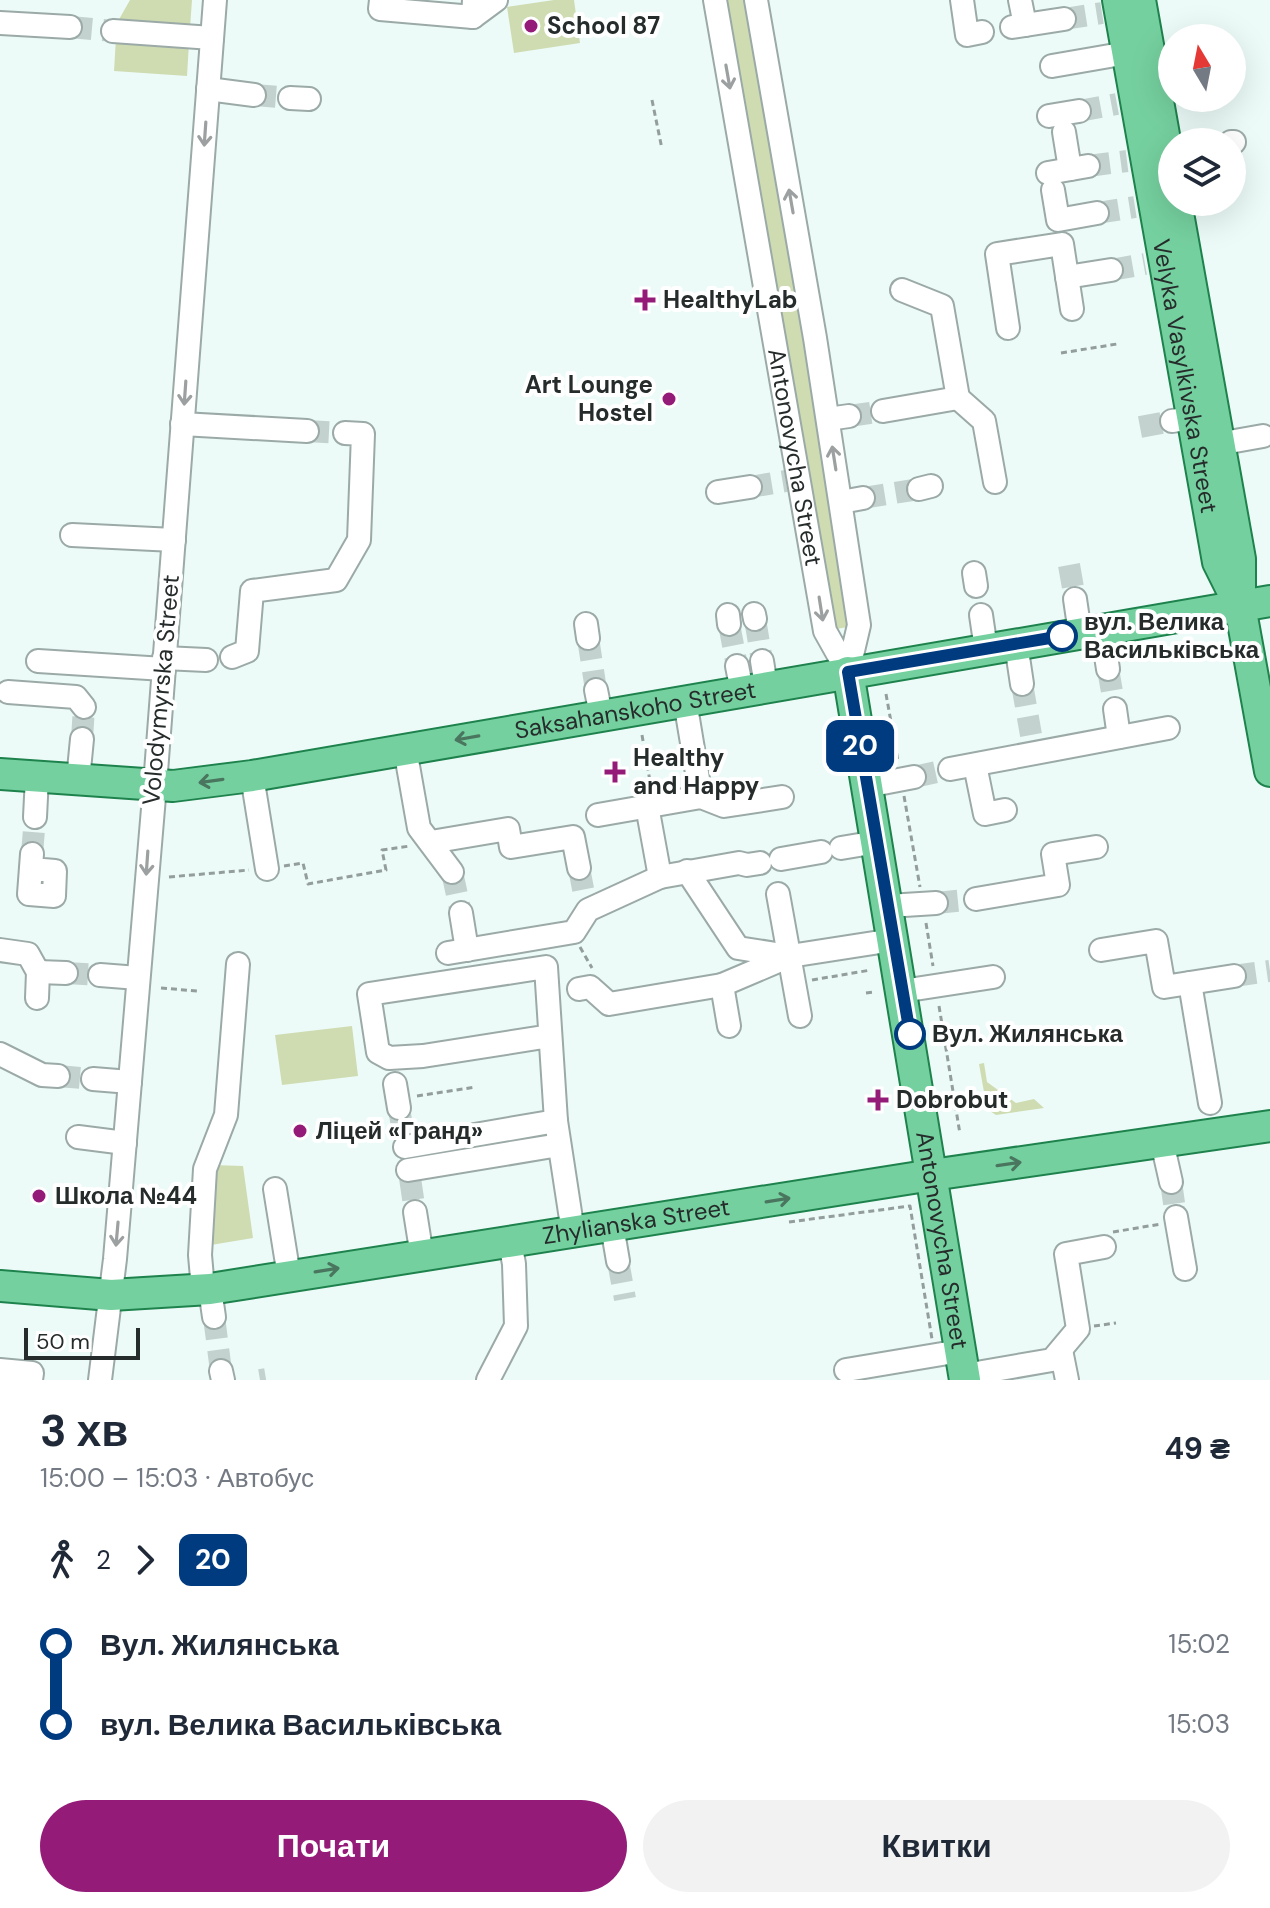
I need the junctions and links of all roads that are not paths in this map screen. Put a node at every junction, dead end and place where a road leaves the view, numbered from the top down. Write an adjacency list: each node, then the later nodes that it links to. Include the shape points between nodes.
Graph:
1 (215, 0): 15 (street, Volodymyrska Street)
2 (381, 0): 9 (street, via 380,9)
3 (496, 0): 9 (street)
4 (715, 0): 55 (street, Antonovycha Street, one-way to 55, via 793,480 825,631)
5 (756, 0): 40 (street, Antonovycha Street, one-way to 5, via 839,418)
6 (962, 0): 14 (street, via 967,35)
7 (1020, 0): 10 (street, via 1018,26)
8 (1120, 6): 16 (main road, Velyka Vasylkivska Street); 21 (main road, Velyka Vasylkivska Street)
9 (474, 9)
10 (1064, 19)
11 (0, 23): 12 (street)
12 (70, 27)
13 (113, 31): 15 (street)
14 (982, 32)
15 (212, 38): 18 (street, Volodymyrska Street)
16 (1127, 53): 17 (street); 22 (main road, Velyka Vasylkivska Street, via 1126,103 1136,159)
17 (1052, 66)
18 (208, 89): 19 (street); 31 (street, Volodymyrska Street, one-way to 31)
19 (254, 95)
20 (1079, 111): 23 (street, via 1056,124 1065,175 1058,220)
21 (1158, 133)
22 (1155, 204): 35 (main road, Velyka Vasylkivska Street); 45 (main road, Velyka Vasylkivska Street, via 1154,262 1180,412 1218,562)
23 (1097, 213)
24 (1111, 270): 25 (street)
25 (1067, 277): 27 (street); 28 (street, via 1062,244 997,254)
26 (902, 290): 29 (street, via 942,306)
27 (1072, 309)
28 (1008, 328)
29 (958, 398): 30 (street); 36 (street, via 984,421)
30 (883, 411)
31 (182, 424): 32 (street); 42 (street, Volodymyrska Street)
32 (307, 431)
33 (345, 433): 50 (street, via 363,434 359,540 336,580 252,591 247,651)
34 (1263, 436): 35 (street)
35 (1218, 444): 45 (main road, Velyka Vasylkivska Street, via 1240,559)
36 (995, 482)
37 (750, 487): 38 (street)
38 (718, 492)
39 (863, 498): 40 (street)
40 (841, 502): 55 (street, Antonovycha Street, via 859,625)
41 (72, 535): 42 (street)
42 (174, 540): 53 (street, Volodymyrska Street)
43 (1075, 599): 47 (street)
44 (1270, 601): 45 (main road, Saksahanskoho Street)
45 (1240, 606): 47 (main road, Saksahanskoho Street); 67 (main road, Velyka Vasylkivska Street)
46 (981, 615): 49 (street)
47 (1091, 631): 48 (main road, Saksahanskoho Street); 54 (street)
48 (1016, 644): 49 (main road, Saksahanskoho Street); 56 (street)
49 (986, 649): 55 (main road, Saksahanskoho Street)
50 (232, 657)
51 (206, 660): 53 (street)
52 (38, 661): 53 (street)
53 (164, 664): 73 (street, Volodymyrska Street)
54 (1108, 669)
55 (848, 672): 58 (main road, Saksahanskoho Street, via 752,676); 74 (main road, Antonovycha Street)
56 (1022, 684)
57 (8, 692): 59 (street, via 76,697)
58 (685, 701): 64 (main road, Saksahanskoho Street, one-way to 64, via 598,703); 75 (street)
59 (84, 707)
60 (1115, 709): 62 (street)
61 (1168, 728): 62 (street)
62 (1119, 737): 65 (street, via 1032,744)
63 (82, 739): 72 (street)
64 (405, 749): 69 (main road, Saksahanskoho Street); 81 (street, via 419,828)
65 (975, 765): 66 (street); 78 (street, via 985,814)
66 (950, 769)
67 (1270, 771)
68 (0, 774): 70 (main road, Saksahanskoho Street)
69 (252, 776): 73 (main road, Saksahanskoho Street, one-way to 73); 85 (street)
70 (37, 777): 72 (main road, Saksahanskoho Street); 80 (street)
71 (914, 777): 74 (street)
72 (78, 780): 73 (main road, Saksahanskoho Street)
73 (155, 785): 104 (street, Volodymyrska Street, one-way to 104)
74 (867, 786): 82 (main road, Antonovycha Street)
75 (701, 797): 76 (street, via 724,806); 77 (street)
76 (782, 797)
77 (647, 806): 79 (street); 88 (street)
78 (1005, 810)
79 (598, 815)
80 (35, 817)
81 (431, 842): 84 (street, via 508,829 511,847 573,837); 87 (street)
82 (877, 842): 86 (street); 92 (main road, Antonovycha Street)
83 (1096, 847): 90 (street, via 1053,854 1058,885)
84 (579, 868)
85 (267, 869)
86 (687, 871): 88 (street); 97 (street, via 738,948)
87 (452, 872)
88 (660, 877): 93 (street, via 586,905 574,932 458,951)
89 (778, 894): 97 (street)
90 (976, 899)
91 (936, 903): 92 (street)
92 (888, 906): 94 (main road, Antonovycha Street)
93 (461, 913)
94 (893, 940): 97 (street); 108 (main road, Antonovycha Street)
95 (0, 950): 99 (street, via 28,954)
96 (1101, 950): 105 (street, via 1156,941 1164,987)
97 (790, 956): 106 (street); 110 (street)
98 (238, 964): 139 (street, via 226,1115 205,1169 200,1255)
99 (38, 972): 100 (street); 109 (street)
100 (66, 973)
101 (100, 975): 104 (street)
102 (1234, 976): 105 (street)
103 (993, 977): 108 (street)
104 (138, 978): 116 (street, Volodymyrska Street)
105 (1190, 983): 119 (street)
106 (722, 985): 107 (street, via 609,1004 590,987); 111 (street)
107 (579, 989)
108 (888, 991): 124 (main road, Antonovycha Street)
109 (37, 998)
110 (800, 1016)
111 (729, 1026)
112 (550, 1036): 112 (street, via 546,967 369,994 378,1052 389,1058); 117 (street)
113 (0, 1054): 114 (street, via 42,1075)
114 (58, 1076)
115 (93, 1079): 116 (street)
116 (130, 1082): 122 (street, Volodymyrska Street)
117 (556, 1121): 123 (street, via 404,1143 409,1174); 130 (street)
118 (1270, 1126): 119 (main road, Zhylianska Street)
119 (1216, 1134): 121 (main road, Zhylianska Street)
120 (78, 1137): 122 (street)
121 (1162, 1142): 124 (main road, Zhylianska Street, one-way to 121); 125 (street)
122 (125, 1143): 138 (street, Volodymyrska Street, one-way to 138)
123 (547, 1147)
124 (932, 1175): 129 (main road, Zhylianska Street, one-way to 124); 141 (main road, Antonovycha Street)
125 (1171, 1182)
126 (275, 1189): 136 (street)
127 (415, 1212): 133 (street)
128 (1176, 1219): 135 (street)
129 (612, 1226): 130 (main road, Zhylianska Street); 134 (street)
130 (573, 1232): 131 (main road, Zhylianska Street)
131 (510, 1242): 133 (main road, Zhylianska Street); 146 (street, via 516,1326)
132 (1104, 1247): 140 (street, via 1066,1254 1078,1329)
133 (422, 1256): 136 (main road, Zhylianska Street, one-way to 133)
134 (618, 1261)
135 (1185, 1269)
136 (289, 1276): 139 (main road, Zhylianska Street)
137 (0, 1286): 138 (main road, Zhylianska Street)
138 (111, 1295): 139 (main road, Zhylianska Street); 145 (street, Volodymyrska Street)
139 (209, 1298)
140 (1061, 1350): 141 (street, via 1052,1360); 147 (street)
141 (964, 1369): 143 (street)
142 (0, 1370): 144 (street, via 32,1373)
143 (846, 1370)
144 (31, 1380)
145 (100, 1380)
146 (488, 1380)
147 (1067, 1380)

